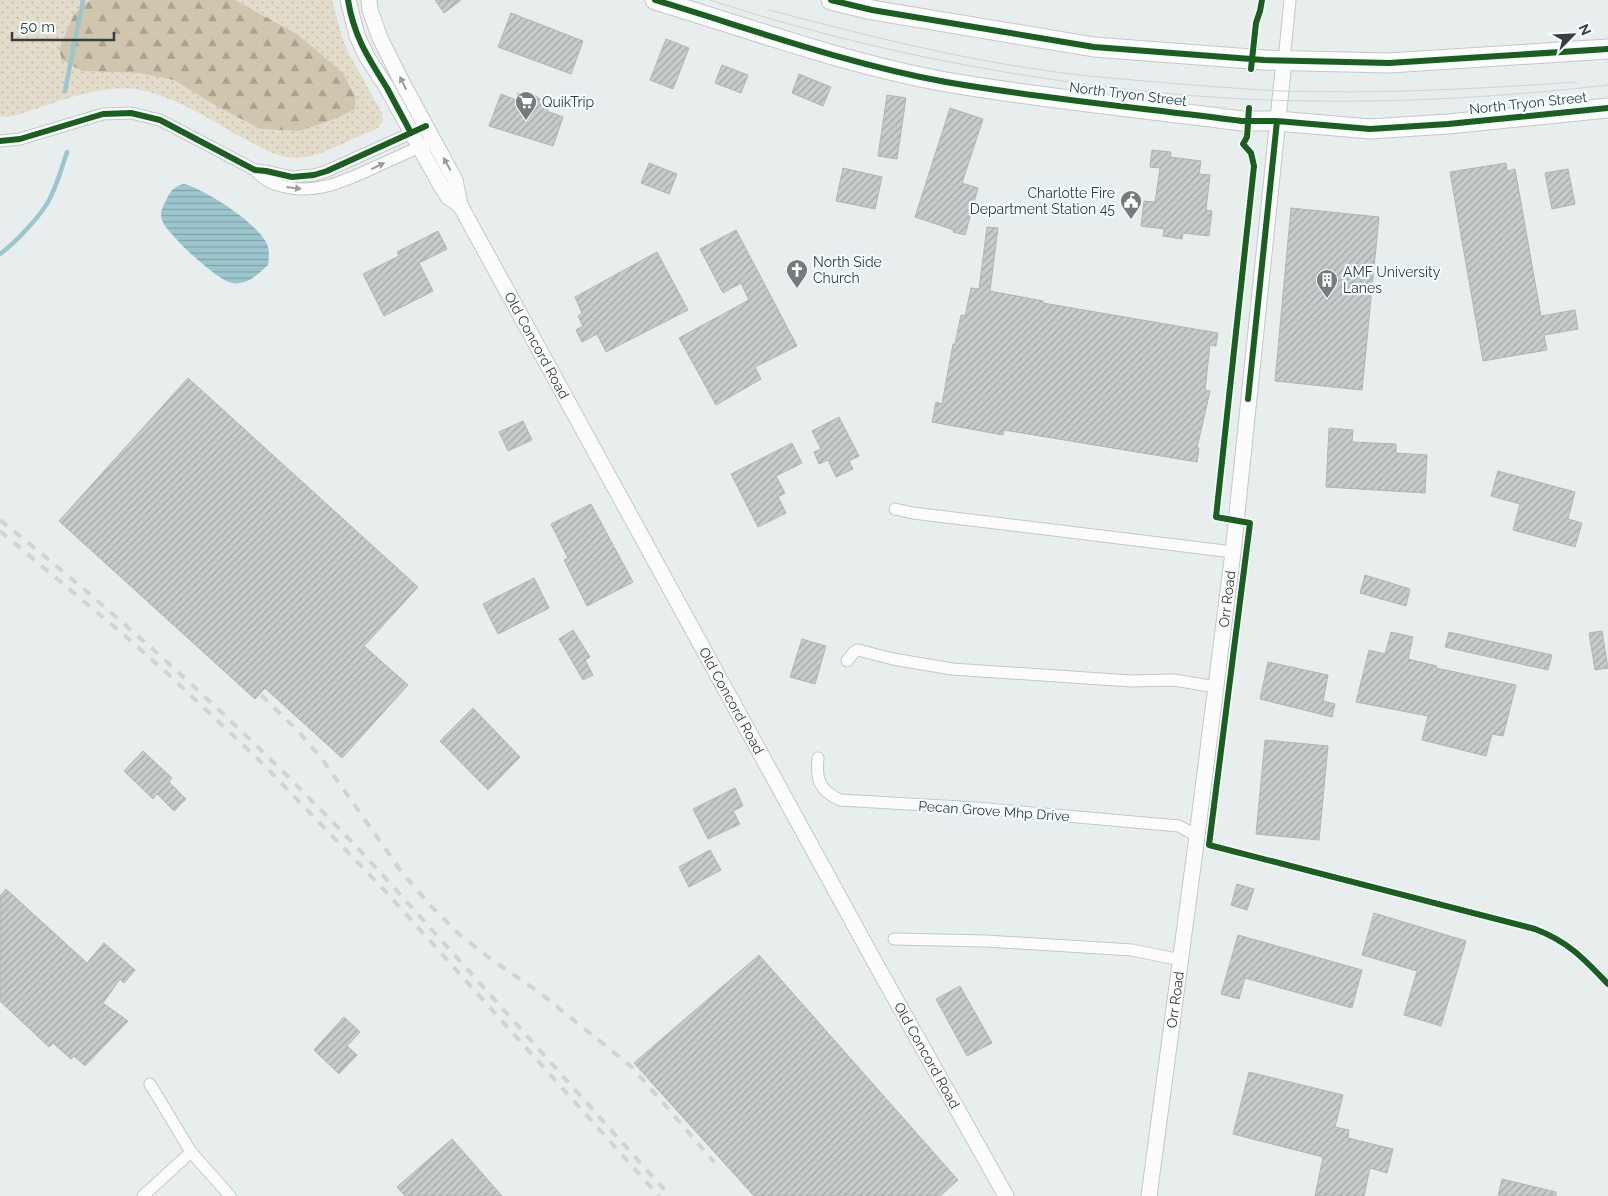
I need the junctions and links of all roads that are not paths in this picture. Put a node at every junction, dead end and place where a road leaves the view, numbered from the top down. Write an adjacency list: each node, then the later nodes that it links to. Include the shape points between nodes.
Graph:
1 (348, 0): 11 (street, Old Concord Road, via 357,36)
2 (369, 0): 10 (street, Old Concord Road, one-way to 2, via 380,38)
3 (655, 0): 9 (main road, North Tryon Street, via 862,62 946,82 1242,121)
4 (831, 0): 7 (main road, via 872,10 1094,47)
5 (1290, 0): 7 (street, Orr Road)
6 (1608, 49): 7 (main road, via 1389,63)
7 (1284, 61): 9 (street, Orr Road)
8 (1608, 108): 9 (main road, North Tryon Street, via 1370,129)
9 (1277, 121): 18 (street, Orr Road)
10 (426, 126): 11 (street); 13 (street, Old Concord Road)
11 (411, 133): 14 (street, Old Concord Road); 15 (street, via 317,174 292,177)
12 (0, 140): 15 (street, via 20,139 103,114 131,113 160,120)
13 (434, 140): 14 (street); 16 (street, Old Concord Road, one-way to 13, via 455,180)
14 (419, 147): 15 (street, one-way to 14, via 268,182 279,186 320,188 348,180); 16 (street, Old Concord Road, via 444,192)
15 (255, 170)
16 (460, 205): 29 (street, Old Concord Road)
17 (895, 508): 18 (street, via 913,514)
18 (1233, 552): 20 (street, Orr Road)
19 (847, 661): 20 (street, via 858,650 893,660 952,669 1132,681 1174,680)
20 (1216, 687): 22 (street, Orr Road)
21 (818, 758): 22 (street, Pecan Grove Mhp Drive, via 819,783 840,800 977,808 1179,826)
22 (1197, 836): 24 (street, Orr Road)
23 (894, 939): 24 (street, via 1132,950)
24 (1181, 960): 30 (street, Orr Road)
25 (150, 1084): 26 (street)
26 (191, 1152): 27 (street); 28 (street)
27 (143, 1196)
28 (230, 1196)
29 (1006, 1196)
30 (1149, 1196)

